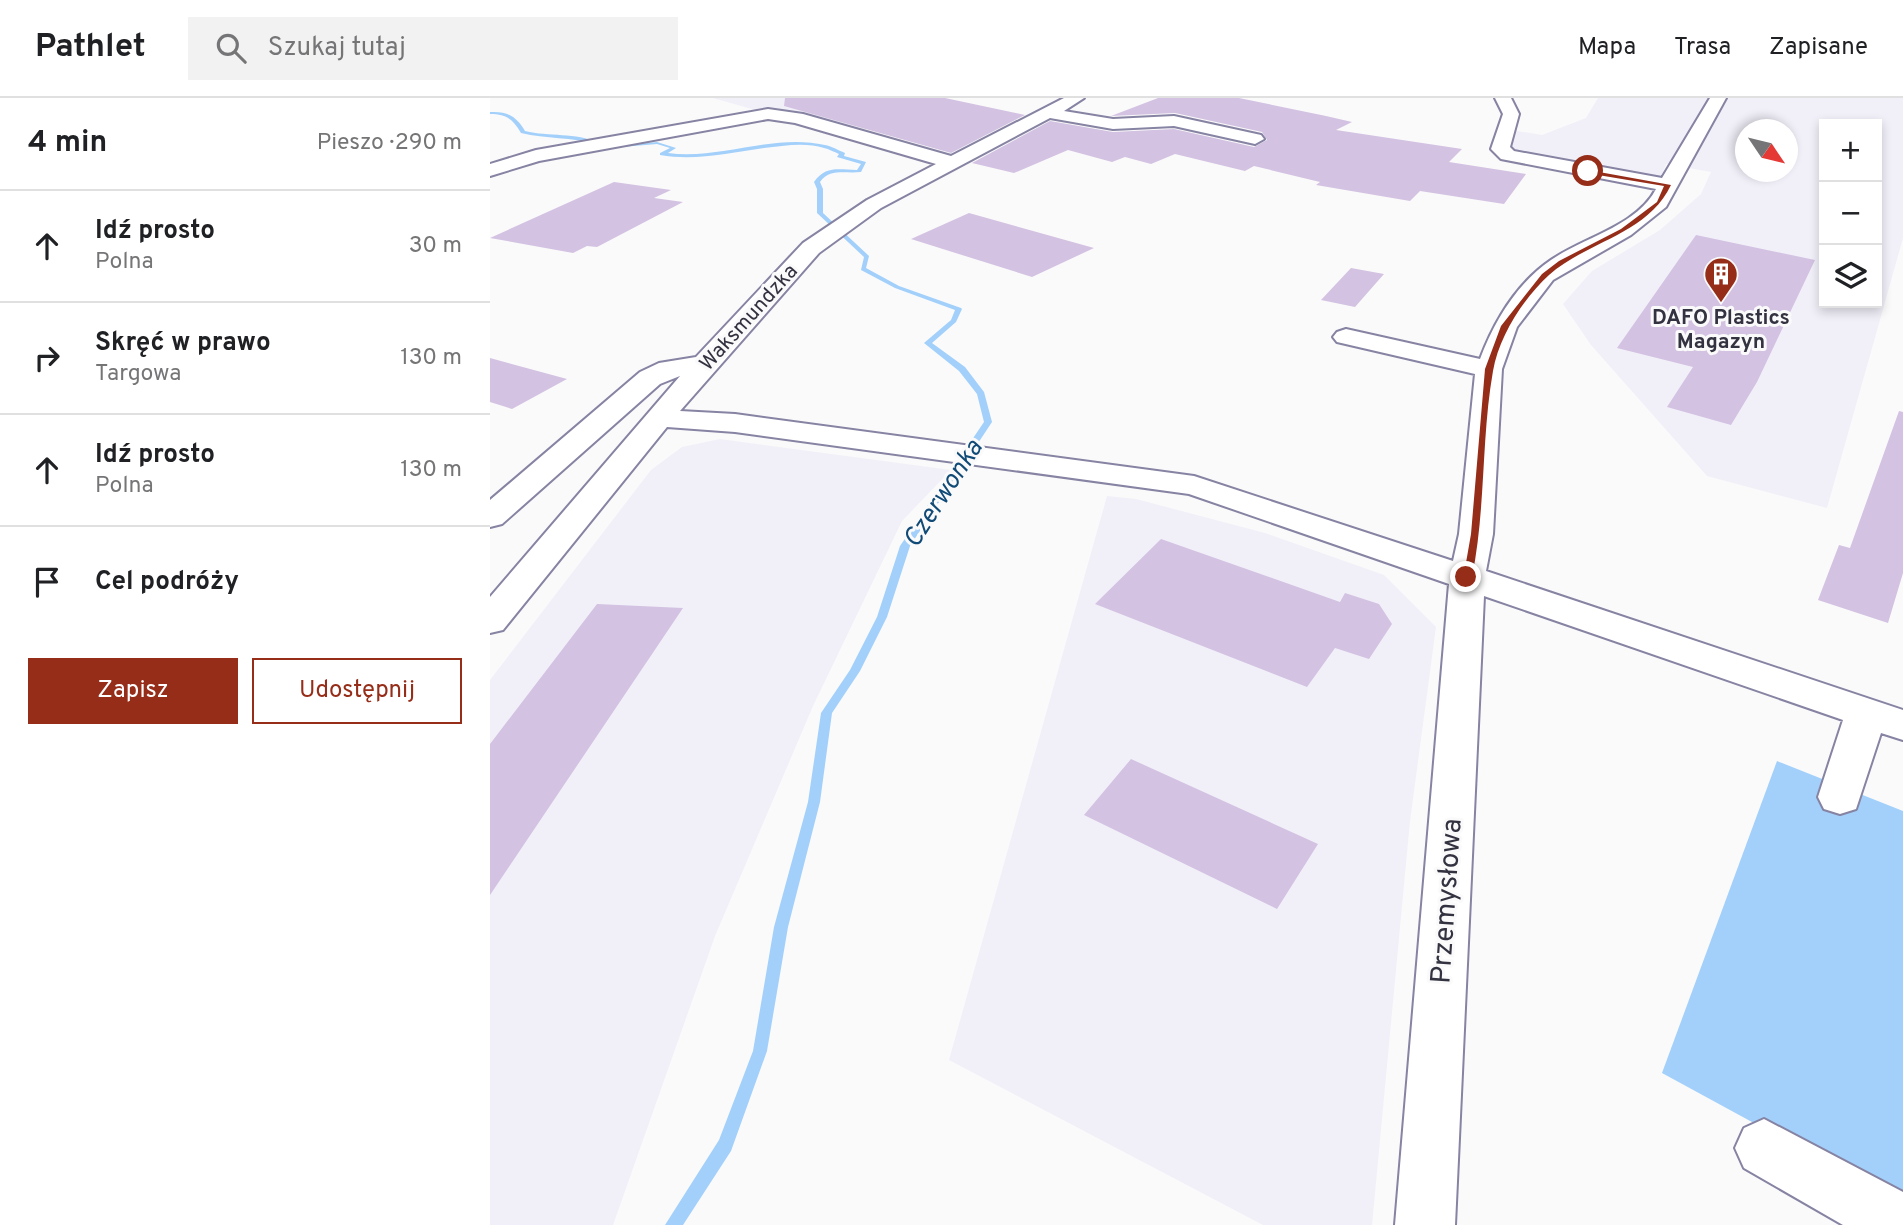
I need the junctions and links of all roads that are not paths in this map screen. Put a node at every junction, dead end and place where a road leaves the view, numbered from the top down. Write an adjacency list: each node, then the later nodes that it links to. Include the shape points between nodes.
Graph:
1 (1076, 98): 4 (street, Waksmundzka)
2 (1503, 98): 8 (street, via 1511,114 1500,149 1508,155)
3 (1718, 98): 8 (street, Przemysłowa)
4 (1048, 113): 5 (street, via 1113,124 1174,121); 6 (street, Waksmundzka)
5 (1255, 139)
6 (951, 162): 7 (street, via 768,114 536,156); 10 (street, Waksmundzka, via 835,230 793,265)
7 (490, 170)
8 (1668, 185): 11 (street, Przemysłowa, via 1659,203 1623,230 1545,275 1504,326)
9 (1346, 337): 11 (street)
10 (705, 365): 12 (street, Waksmundzka); 13 (street, via 669,369 650,378)
11 (1489, 369): 14 (street, Przemysłowa, via 1476,534)
12 (661, 418): 14 (street, via 735,423 1194,485); 15 (street, Waksmundzka)
13 (490, 517)
14 (1466, 577): 16 (street); 19 (street, Przemysłowa)
15 (490, 621)
16 (1884, 719): 17 (street)
17 (1840, 797)
18 (1764, 1148): 20 (street)
19 (1425, 1225)
20 (1902, 1225)

